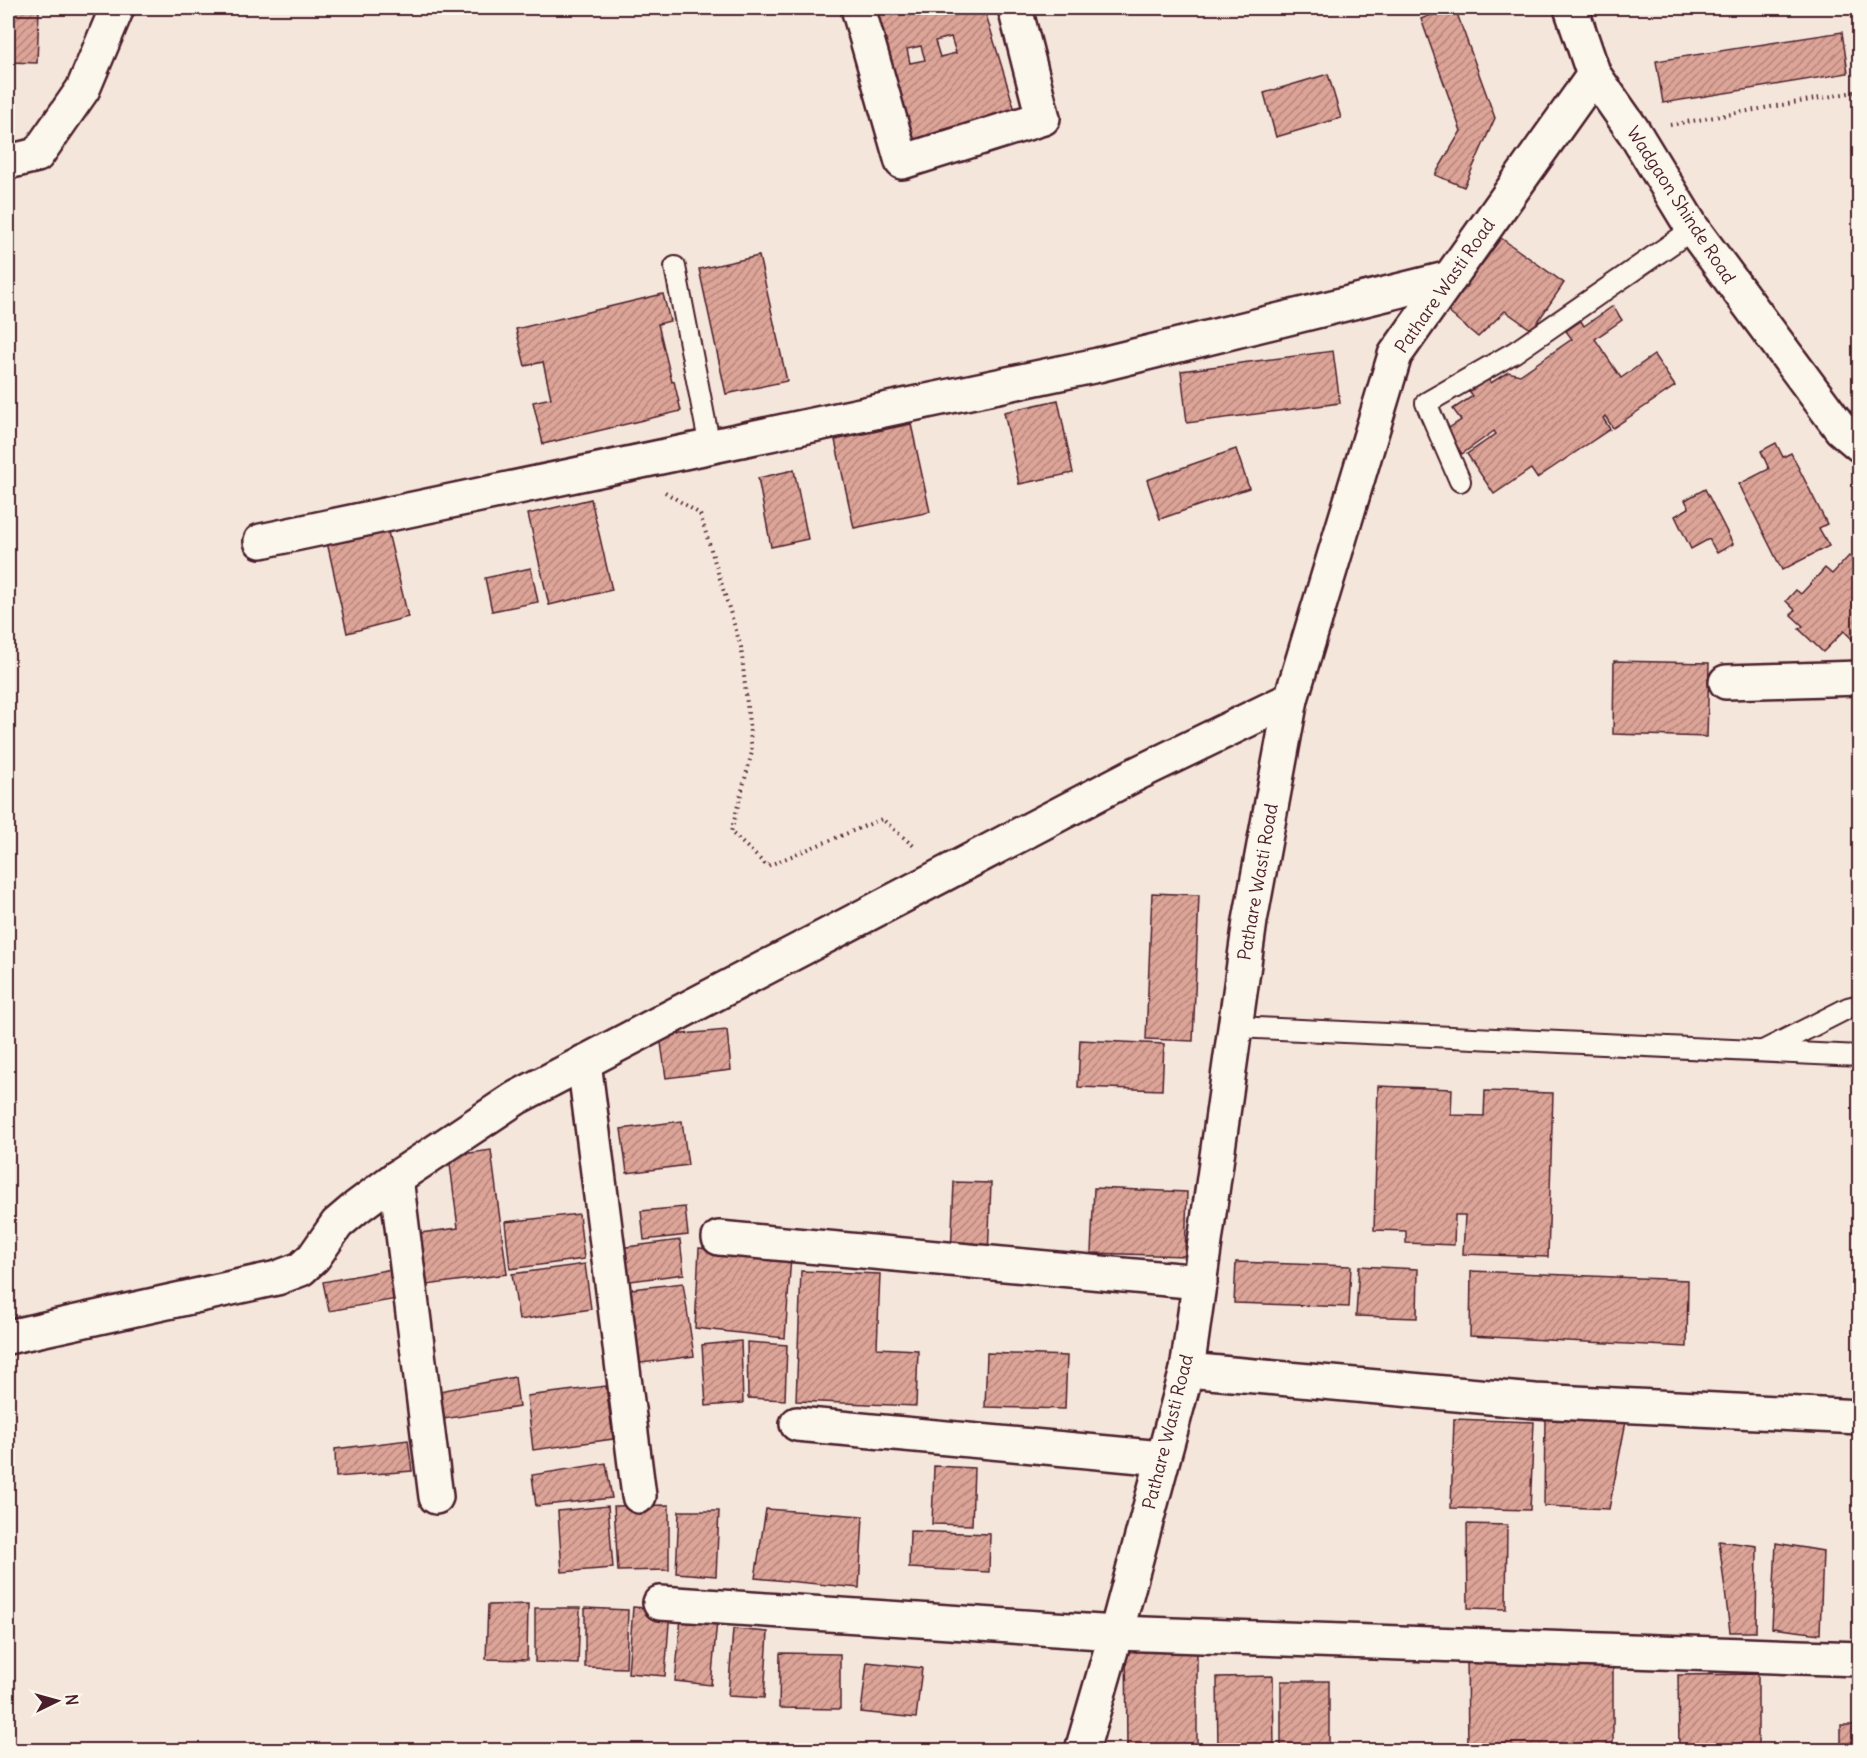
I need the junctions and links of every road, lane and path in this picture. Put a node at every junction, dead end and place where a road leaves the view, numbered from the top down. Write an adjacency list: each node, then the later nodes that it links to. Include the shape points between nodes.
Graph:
1 (117, 8): 8 (street, via 83,89 37,155)
2 (858, 8): 3 (street, via 902,162 1043,118)
3 (1015, 8)
4 (1571, 8): 5 (street, Wadgaon Shinde Road)
5 (1594, 75): 7 (street, Wadgaon Shinde Road); 11 (street, Pathare Wasti Road)
6 (1860, 91): 7 (path)
7 (1634, 132): 9 (street, Wadgaon Shinde Road)
8 (8, 162)
9 (1693, 229): 12 (street, Wadgaon Shinde Road, via 1840,429); 15 (lane, via 1515,352 1426,403)
10 (675, 267): 13 (lane)
11 (1450, 278): 13 (street, via 1098,365); 19 (street, Pathare Wasti Road, via 1395,355)
12 (1860, 445)
13 (710, 447): 14 (street)
14 (621, 465): 16 (street); 20 (path, via 700,514 741,647 752,752 731,832 767,866 882,819)
15 (1460, 481)
16 (261, 541)
17 (1860, 678): 18 (street)
18 (1726, 682)
19 (1291, 699): 20 (street); 22 (street, Pathare Wasti Road, via 1250,921)
20 (945, 873): 25 (street)
21 (1860, 1005): 23 (lane)
22 (1235, 1027): 23 (lane); 28 (street, Pathare Wasti Road)
23 (1760, 1052): 24 (lane)
24 (1860, 1056)
25 (584, 1062): 26 (street, via 516,1098); 34 (street)
26 (396, 1178): 29 (street, via 337,1224 301,1269 277,1278); 35 (street)
27 (719, 1238): 28 (street)
28 (1200, 1282): 30 (street, Pathare Wasti Road)
29 (8, 1337)
30 (1187, 1370): 31 (street, via 1535,1401); 33 (street, Pathare Wasti Road)
31 (1860, 1418)
32 (797, 1424): 33 (street)
33 (1162, 1458): 37 (street, Pathare Wasti Road)
34 (639, 1496)
35 (436, 1497)
36 (660, 1603): 37 (street)
37 (1116, 1634): 38 (street); 39 (street, Pathare Wasti Road)
38 (1860, 1659)
39 (1082, 1750)

